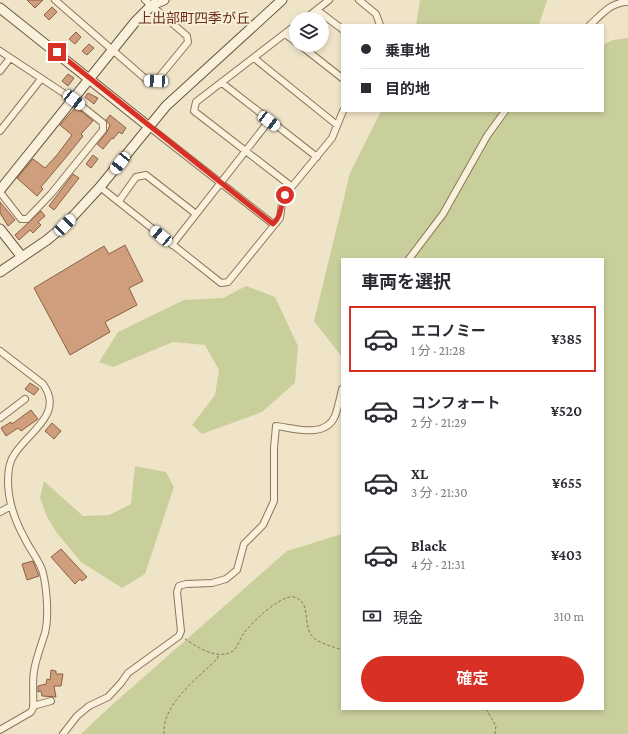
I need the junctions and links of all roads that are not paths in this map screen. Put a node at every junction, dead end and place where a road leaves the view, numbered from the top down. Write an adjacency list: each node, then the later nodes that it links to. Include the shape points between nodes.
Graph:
1 (55, 0): 17 (street)
2 (164, 0): 7 (street)
3 (282, 0): 32 (street, via 181,91)
4 (329, 0): 9 (street)
5 (358, 0): 11 (street, via 376,14)
6 (628, 2): 12 (street, via 609,7)
7 (148, 3): 17 (street); 17 (street, via 188,36 188,42 156,81 148,81)
8 (0, 8): 25 (street)
9 (317, 10): 10 (street); 13 (street)
10 (314, 12)
11 (380, 24)
12 (591, 24)
13 (341, 28)
14 (289, 31): 15 (street)
15 (285, 34): 16 (street); 21 (street)
16 (289, 37)
17 (113, 50): 25 (street)
18 (0, 51): 20 (street)
19 (309, 52): 23 (street)
20 (10, 58): 22 (street); 24 (street)
21 (254, 58): 26 (street); 31 (street)
22 (0, 71)
23 (341, 77)
24 (41, 78): 27 (street); 33 (street)
25 (91, 79): 27 (street); 32 (street)
26 (222, 83): 30 (street); 34 (street, via 196,102 194,111)
27 (74, 100): 39 (street); 39 (street, via 103,123 103,130 51,194 27,219 21,219)
28 (343, 112): 31 (street)
29 (504, 112): 46 (street, via 487,136 443,214)
30 (269, 121): 34 (street); 35 (street)
31 (337, 125): 35 (street, via 332,138)
32 (148, 126): 36 (street); 38 (street)
33 (0, 131)
34 (246, 150): 36 (street); 37 (street)
35 (317, 157): 37 (street)
36 (221, 183): 41 (street); 42 (street)
37 (291, 186): 42 (street, via 282,204 280,218)
38 (100, 187): 40 (street); 45 (street, via 65,225)
39 (0, 191)
40 (119, 201): 41 (street, via 136,177 146,175); 44 (street)
41 (196, 214): 44 (street)
42 (273, 224): 44 (street, via 228,282 221,283)
43 (0, 229): 45 (street)
44 (172, 245)
45 (22, 257): 47 (street)
46 (410, 258)
47 (0, 272)
48 (0, 351): 52 (street, via 43,384 51,402 42,422 13,456 8,490)
49 (341, 393): 57 (street, via 334,418 326,427 316,431 276,426 274,501 263,525 244,544 237,570 232,575 212,583 179,586 179,636 128,673 108,697 89,706 77,716)
50 (25, 399): 51 (street)
51 (0, 418)
52 (11, 506): 53 (street); 55 (street, via 24,538 42,571 46,590 45,632 34,673)
53 (0, 512)
54 (51, 701): 55 (street)
55 (34, 706): 56 (street, via 31,712)
56 (0, 730)
57 (63, 734)

